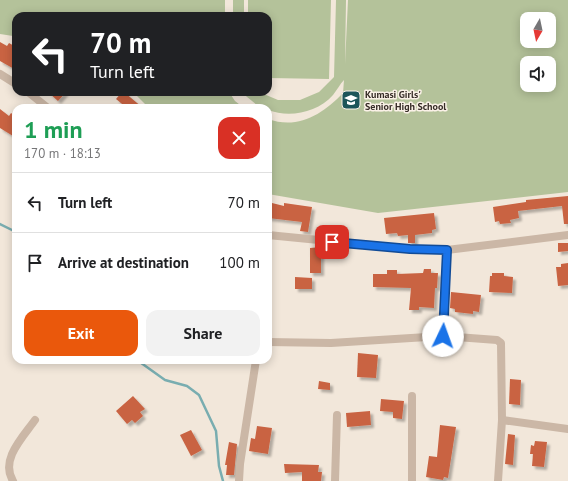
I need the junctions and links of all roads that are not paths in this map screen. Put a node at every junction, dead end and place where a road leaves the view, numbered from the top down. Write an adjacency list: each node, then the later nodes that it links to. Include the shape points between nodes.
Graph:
1 (0, 74): 2 (street)
2 (12, 82)
3 (33, 96): 4 (street)
4 (43, 104)
5 (272, 235): 7 (street, via 410,249)
6 (568, 235): 7 (street)
7 (447, 250): 8 (street)
8 (443, 336): 9 (street, via 331,343); 14 (street, via 500,341)
9 (272, 342)
10 (255, 364): 17 (street)
11 (412, 396): 19 (street)
12 (337, 415): 18 (street)
13 (34, 420): 16 (street, via 9,453 6,469)
14 (502, 420): 15 (street); 20 (street)
15 (568, 429)
16 (14, 481)
17 (239, 481)
18 (335, 481)
19 (412, 481)
20 (498, 481)

